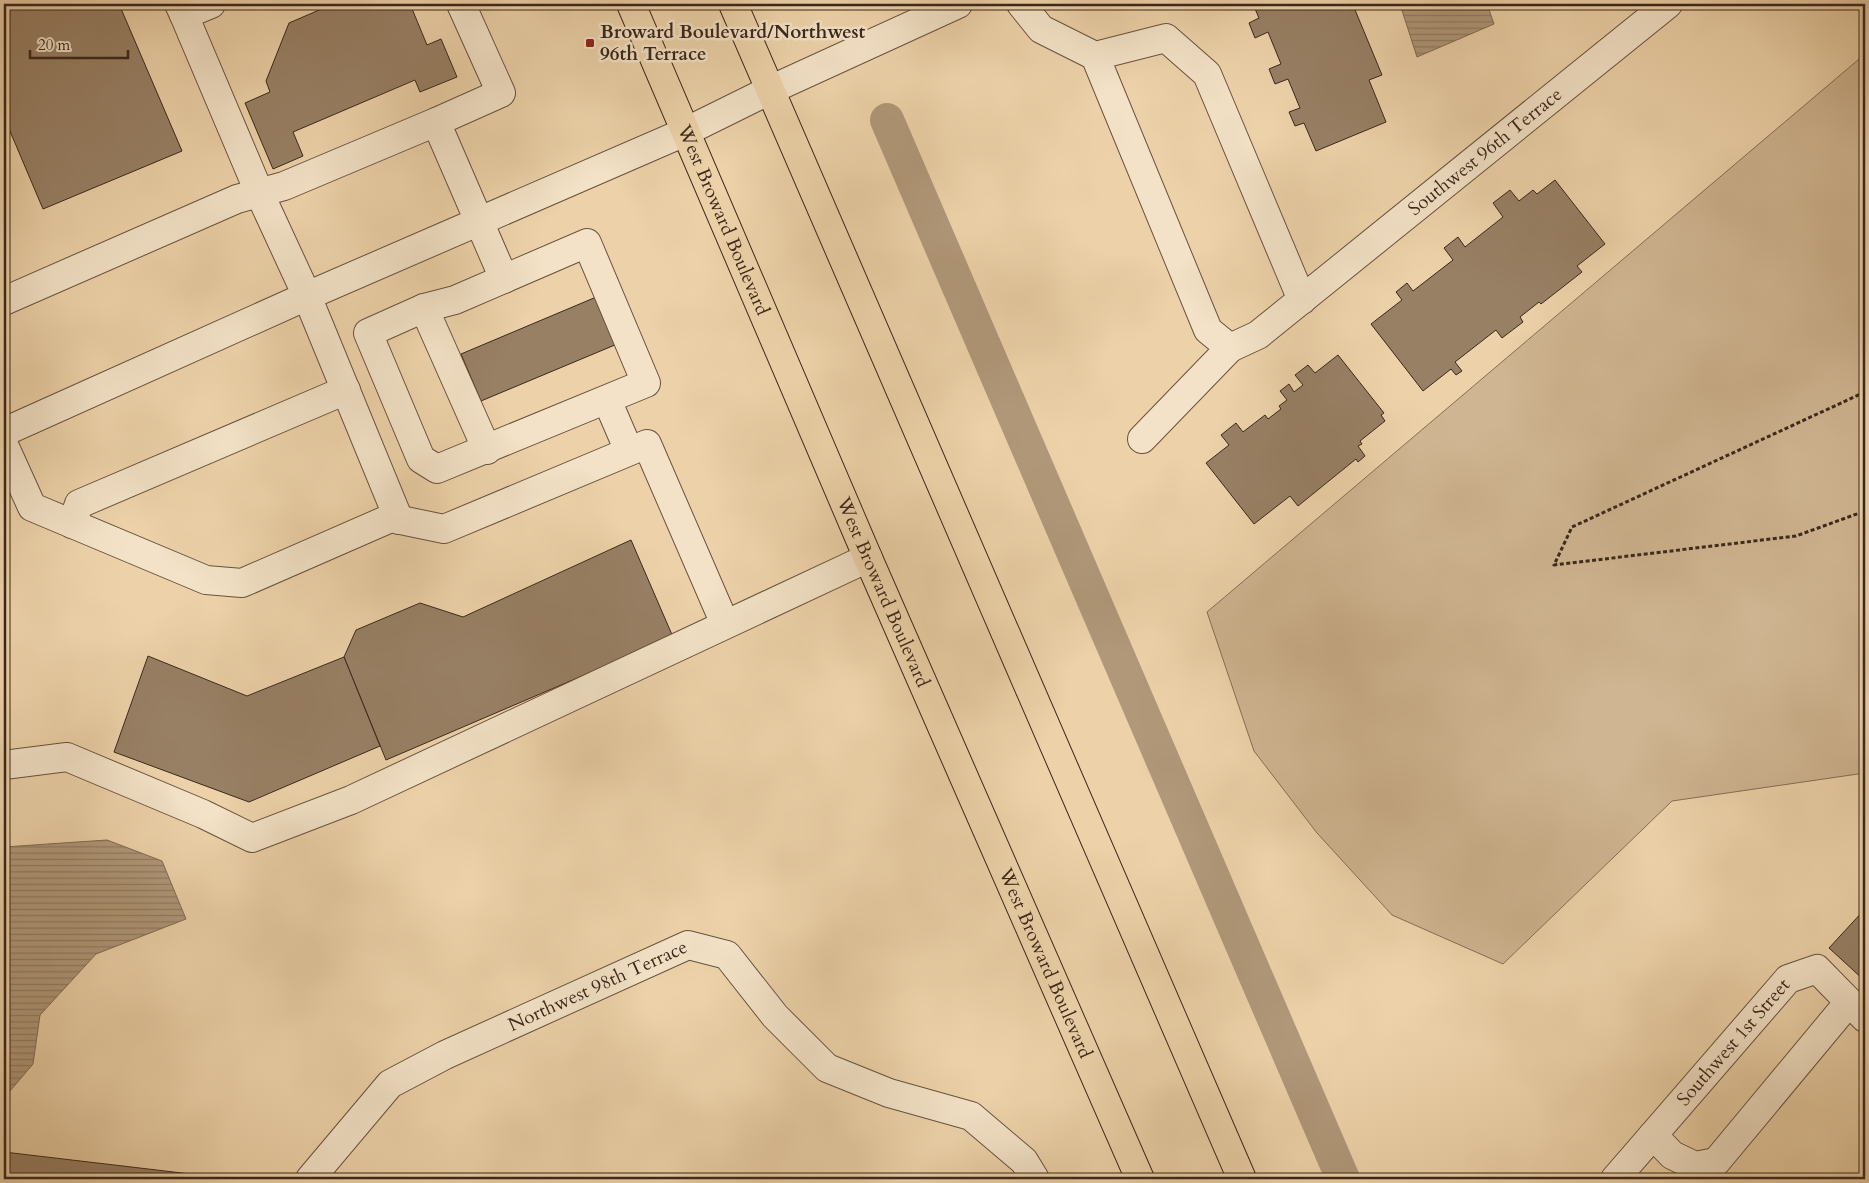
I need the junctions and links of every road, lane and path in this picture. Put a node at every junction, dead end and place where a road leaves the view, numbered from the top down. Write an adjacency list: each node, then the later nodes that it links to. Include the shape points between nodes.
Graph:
1 (211, 4): 8 (street)
2 (460, 4): 11 (street, via 500,93)
3 (631, 4): 12 (main road, West Broward Boulevard)
4 (733, 4): 10 (main road)
5 (958, 4): 10 (street)
6 (1021, 4): 9 (street, via 1041,29)
7 (1656, 8): 17 (street, Southwest 96th Terrace)
8 (182, 10): 13 (street)
9 (1095, 56): 17 (street, via 1166,38 1207,74); 20 (street, via 1208,330)
10 (770, 90): 12 (street); 40 (main road)
11 (436, 122): 13 (street, via 284,186); 14 (street)
12 (685, 132): 14 (street); 32 (main road, West Broward Boulevard)
13 (260, 192): 16 (street); 18 (street, via 237,199)
14 (478, 221): 15 (street); 16 (street)
15 (504, 279): 19 (street, via 454,300); 23 (street, via 587,243 646,383)
16 (307, 296): 21 (street); 24 (street)
17 (1302, 300): 20 (street, Southwest 96th Terrace, via 1258,335)
18 (4, 301)
19 (424, 308): 27 (street); 27 (street, via 368,332 422,459 437,470)
20 (1230, 348): 25 (street)
21 (346, 390): 30 (street); 31 (street, via 78,504)
22 (1865, 392): 29 (path, via 1572,527 1554,566 1796,536)
23 (607, 400): 27 (street); 28 (street)
24 (4, 432)
25 (1142, 439)
26 (4, 445): 31 (street, via 32,507)
27 (487, 450)
28 (629, 451): 30 (street, via 444,529); 33 (street, via 647,444)
29 (1865, 511)
30 (399, 520): 31 (street, via 391,518 242,583 206,580)
31 (72, 524)
32 (868, 558): 33 (street); 39 (main road, West Broward Boulevard)
33 (725, 624): 34 (street, via 351,800 252,838 66,757)
34 (4, 764)
35 (1857, 1010): 36 (street, via 1716,1162 1695,1166 1672,1155); 36 (street, Southwest 1st Street, via 1817,969 1788,979)
36 (1653, 1135): 41 (street, Southwest 1st Street)
37 (310, 1179): 38 (street, Northwest 98th Terrace, via 390,1084 445,1055 688,945 727,955 775,1016 827,1068 889,1093 971,1116 1024,1161)
38 (1035, 1179)
39 (1140, 1179)
40 (1242, 1179)
41 (1615, 1179)

